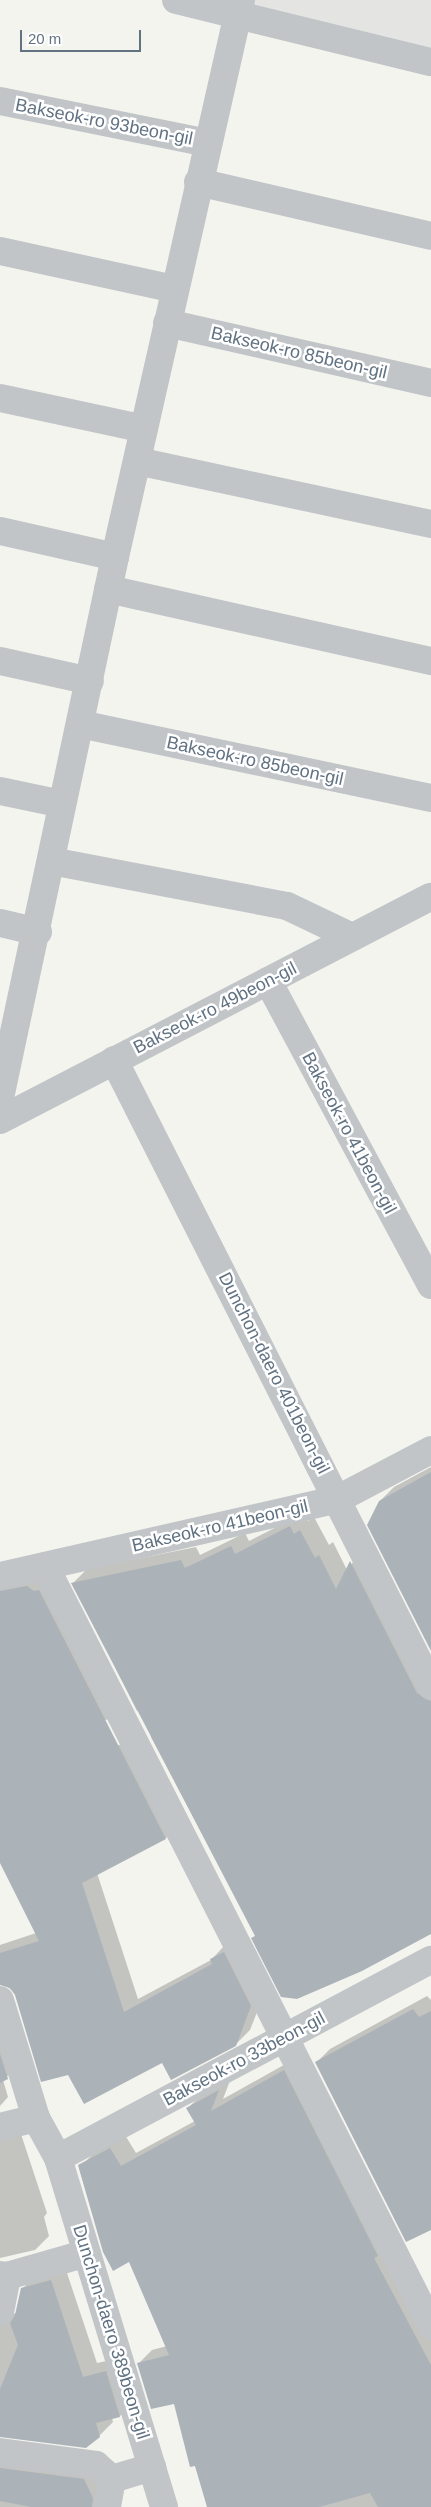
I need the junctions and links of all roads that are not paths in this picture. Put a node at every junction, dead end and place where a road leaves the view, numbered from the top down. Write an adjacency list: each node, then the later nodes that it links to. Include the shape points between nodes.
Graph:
1 (176, 0): 2 (street)
2 (239, 7): 3 (street); 5 (street)
3 (431, 62)
4 (0, 101): 5 (street, Bakseok-ro 93beon-gil)
5 (208, 143): 6 (street)
6 (198, 182): 7 (street); 9 (street)
7 (431, 236)
8 (0, 250): 9 (street)
9 (174, 289): 10 (street)
10 (167, 323): 11 (street, Bakseok-ro 85beon-gil); 13 (street)
11 (431, 383)
12 (0, 398): 13 (street)
13 (144, 429): 14 (street)
14 (137, 461): 15 (street); 17 (street)
15 (431, 524)
16 (0, 532): 17 (street)
17 (115, 557): 18 (street)
18 (108, 589): 20 (street); 21 (street)
19 (0, 661): 21 (street)
20 (431, 661)
21 (90, 681): 22 (street)
22 (80, 724): 24 (street, Bakseok-ro 85beon-gil); 25 (street)
23 (0, 791): 25 (street)
24 (431, 798)
25 (62, 804): 26 (street)
26 (51, 861): 29 (street); 30 (street, via 287,906)
27 (431, 897): 30 (street, Bakseok-ro 49beon-gil)
28 (0, 923): 29 (street)
29 (38, 932): 32 (street)
30 (352, 937): 31 (street, Bakseok-ro 49beon-gil)
31 (268, 981): 33 (street, Bakseok-ro 49beon-gil); 36 (street, Bakseok-ro 41beon-gil)
32 (4, 1057): 34 (street)
33 (114, 1060): 35 (street, Bakseok-ro 49beon-gil); 38 (street, Dunchon-daero 401beon-gil)
34 (0, 1098)
35 (0, 1120)
36 (431, 1285)
37 (431, 1450): 38 (street, Bakseok-ro 41beon-gil)
38 (338, 1499): 39 (street, Bakseok-ro 41beon-gil); 41 (street, Dunchon-daero 401beon-gil)
39 (45, 1566): 40 (street, Bakseok-ro 41beon-gil); 44 (street)
40 (0, 1576)
41 (431, 1686)
42 (431, 1960): 44 (street, Bakseok-ro 33beon-gil)
43 (0, 2000): 45 (street, Dunchon-daero 389beon-gil)
44 (287, 2037): 47 (street, Bakseok-ro 33beon-gil); 51 (street)
45 (36, 2118): 46 (street); 47 (street, Dunchon-daero 389beon-gil)
46 (0, 2127)
47 (58, 2158): 48 (street, Dunchon-daero 389beon-gil)
48 (87, 2252): 49 (street); 53 (street, Dunchon-daero 389beon-gil)
49 (3, 2276): 50 (street)
50 (0, 2312)
51 (431, 2326)
52 (0, 2452): 54 (street, via 96,2465)
53 (152, 2467): 54 (street); 56 (street, Dunchon-daero 389beon-gil)
54 (112, 2479): 55 (street)
55 (107, 2507)
56 (164, 2507)

